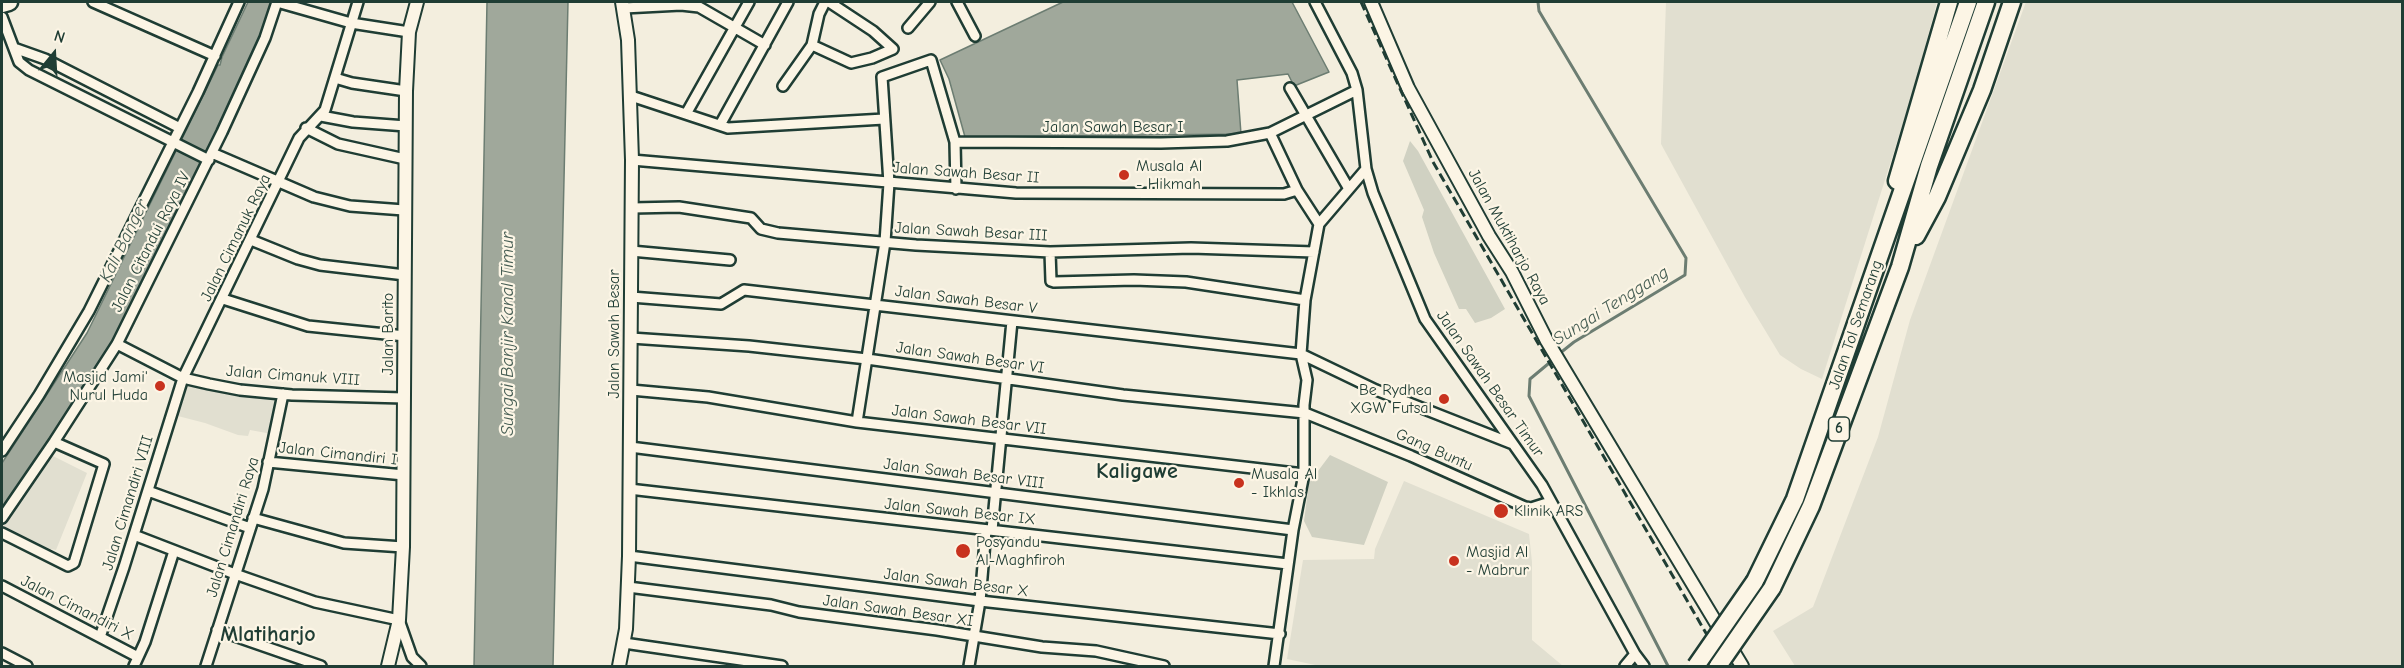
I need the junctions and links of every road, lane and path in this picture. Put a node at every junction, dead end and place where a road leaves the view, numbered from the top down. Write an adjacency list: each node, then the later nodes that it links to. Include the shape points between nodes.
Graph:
1 (9, 2): 19 (highway)
2 (93, 2): 31 (street)
3 (239, 2): 31 (street)
4 (277, 2): 23 (street); 49 (street, Jalan Citandui Raya IV, via 266,38)
5 (358, 2): 23 (street)
6 (417, 2): 26 (street, Jalan Barito)
7 (749, 2): 24 (street)
8 (788, 2): 28 (street)
9 (827, 2): 29 (street, via 819,14); 29 (street, via 873,31 893,49 851,63)
10 (930, 2): 25 (street)
11 (957, 2): 27 (street)
12 (1315, 2): 35 (street, Jalan Sawah Besar Timur)
13 (1371, 2): 137 (street, Jalan Muktiharjo Raya, via 1408,88 1547,341)
14 (1949, 2): 68 (highway, via 1899,172)
15 (1968, 2): 52 (highway, Jalan Tol Semarang / 6)
16 (1986, 2): 52 (highway, Jalan Tol Semarang / 6)
17 (2012, 2): 69 (highway, via 1982,90 1942,186)
18 (681, 3): 20 (street); 21 (street)
19 (2, 4)
20 (701, 4): 24 (street)
21 (623, 5): 37 (street, Jalan Sawah Besar)
22 (2, 17): 30 (street)
23 (351, 23): 26 (street); 32 (street)
24 (735, 28): 28 (street); 38 (street)
25 (908, 28)
26 (409, 32): 36 (street, Jalan Barito)
27 (975, 36)
28 (765, 45): 42 (street)
29 (812, 45): 33 (street)
30 (16, 54): 44 (street, via 45,59); 48 (street, via 29,70)
31 (215, 56): 44 (street)
32 (335, 78): 36 (street); 40 (street)
33 (783, 86)
34 (1290, 88): 39 (street)
35 (1357, 90): 39 (street, Jalan Sawah Besar I); 53 (street, Jalan Sawah Besar Timur)
36 (406, 91): 43 (street, Jalan Barito)
37 (631, 96): 38 (street); 51 (street, Jalan Sawah Besar)
38 (686, 114): 42 (street)
39 (1306, 115): 46 (street, Jalan Sawah Besar I); 57 (street)
40 (321, 116): 43 (street); 45 (street, Jalan Cimanuk Raya)
41 (884, 119): 42 (street, via 728,128); 47 (street, via 882,77 931,60); 55 (street)
42 (720, 125)
43 (405, 126): 50 (street, Jalan Barito)
44 (180, 128): 48 (street)
45 (306, 128): 50 (street, via 338,144); 54 (street, Jalan Cimanuk Raya)
46 (1270, 132): 47 (street, Jalan Sawah Besar I, via 1227,141 1172,143); 58 (street)
47 (955, 142): 56 (street)
48 (175, 144): 49 (street); 92 (street, via 89,311)
49 (209, 157): 54 (street); 78 (street, Jalan Citandui Raya IV)
50 (405, 159): 60 (street, Jalan Barito)
51 (632, 160): 55 (street, Jalan Sawah Besar II); 59 (street, Jalan Sawah Besar)
52 (1921, 165): 68 (highway, Jalan Tol Semarang / 6); 69 (highway, Jalan Tol Semarang / 6)
53 (1366, 169): 57 (street); 90 (street, Jalan Sawah Besar Timur, via 1425,319)
54 (279, 182): 60 (street, via 336,204); 62 (street, Jalan Cimanuk Raya)
55 (890, 183): 56 (street, Jalan Sawah Besar II); 63 (street)
56 (956, 189): 58 (street, Jalan Sawah Besar II, via 1097,194 1284,194)
57 (1349, 189): 61 (street)
58 (1297, 190): 61 (street)
59 (632, 207): 63 (street, Jalan Sawah Besar III, via 679,207 751,218 761,229 777,233); 64 (street, Jalan Sawah Besar)
60 (404, 210): 70 (street, Jalan Barito)
61 (1319, 224): 66 (street)
62 (251, 240): 70 (street, via 320,265); 72 (street, Jalan Cimanuk Raya)
63 (885, 242): 65 (street, Jalan Sawah Besar III); 74 (street)
64 (631, 251): 67 (street); 71 (street, Jalan Sawah Besar)
65 (1050, 252): 66 (street, Jalan Sawah Besar III, via 1191,248); 73 (street, via 1054,282 1186,282)
66 (1314, 252): 73 (street)
67 (730, 260)
68 (1878, 261): 135 (highway, Jalan Tol Semarang / 6, bridge, via 1795,499 1755,581)
69 (1900, 267): 136 (highway, Jalan Tol Semarang / 6, bridge, via 1811,506 1772,588)
70 (405, 275): 76 (street, Jalan Barito)
71 (631, 297): 74 (street, Jalan Sawah Besar V, via 721,304 744,290); 77 (street, Jalan Sawah Besar)
72 (223, 299): 76 (street, via 308,326); 81 (street, Jalan Cimanuk Raya)
73 (1305, 300): 79 (street)
74 (875, 304): 75 (street, Jalan Sawah Besar V); 80 (street)
75 (1011, 321): 79 (street, Jalan Sawah Besar V); 82 (street)
76 (405, 336): 85 (street, Jalan Barito)
77 (631, 338): 80 (street, Jalan Sawah Besar VI); 83 (street, Jalan Sawah Besar)
78 (117, 344): 81 (street, Jalan Cimanuk VIII); 89 (street, Jalan Citandui Raya IV)
79 (1301, 354): 86 (street, via 1307,380); 90 (street, Jalan Sawah Besar V, via 1376,390)
80 (867, 359): 82 (street, Jalan Sawah Besar VI); 87 (street)
81 (183, 378): 84 (street, Jalan Cimanuk VIII); 97 (street, Jalan Cimandiri VIII)
82 (1005, 379): 86 (street, Jalan Sawah Besar VI, via 1123,395); 88 (street)
83 (631, 390): 87 (street, Jalan Sawah Besar VII, via 708,397); 91 (street, Jalan Sawah Besar)
84 (283, 394): 85 (street, Jalan Cimanuk VIII); 93 (street, Jalan Cimandiri Raya)
85 (404, 398): 95 (street, Jalan Barito)
86 (1305, 412): 94 (street); 99 (street, Gang Buntu, via 1525,507)
87 (858, 422): 88 (street, Jalan Sawah Besar VII)
88 (1001, 439): 94 (street, Jalan Sawah Besar VII); 98 (street)
89 (54, 442): 100 (street, Jalan Citandui Raya IV); 104 (street, via 104,464 74,563 68,566)
90 (1513, 444): 99 (street, Jalan Sawah Besar Timur)
91 (630, 447): 96 (street, Jalan Sawah Besar); 98 (street, Jalan Sawah Besar VIII)
92 (2, 451)
93 (268, 462): 95 (street, Jalan Cimandiri I); 101 (street, Jalan Cimandiri Raya)
94 (1304, 474): 103 (street)
95 (404, 475): 106 (street, Jalan Barito)
96 (629, 489): 102 (street, Jalan Sawah Besar IX); 108 (street, Jalan Sawah Besar)
97 (148, 491): 101 (street); 105 (street, Jalan Cimandiri VIII)
98 (996, 493): 102 (street); 103 (street, Jalan Sawah Besar VIII)
99 (1550, 501): 120 (street, Jalan Sawah Besar Timur)
100 (2, 518)
101 (252, 523): 106 (street, via 344,543); 110 (street, Jalan Cimandiri Raya)
102 (989, 530): 109 (street, Jalan Sawah Besar IX); 113 (street)
103 (1293, 530): 109 (street)
104 (2, 533)
105 (134, 535): 107 (street); 118 (street, Jalan Cimandiri VIII)
106 (403, 547): 114 (street, Jalan Barito)
107 (174, 551): 110 (street); 122 (street)
108 (630, 556): 112 (street, Jalan Sawah Besar); 113 (street, Jalan Sawah Besar X)
109 (1288, 564): 116 (street)
110 (235, 574): 114 (street, via 315,602); 115 (street, Jalan Cimandiri Raya)
111 (2, 586): 118 (street, Jalan Cimandiri X)
112 (628, 587): 117 (street, Jalan Sawah Besar XI); 119 (street, Jalan Sawah Besar)
113 (980, 601): 116 (street, Jalan Sawah Besar X); 117 (street)
114 (399, 620): 126 (street, Jalan Barito); 127 (street, via 412,657)
115 (217, 630): 124 (street, Jalan Cimandiri Raya); 125 (street)
116 (1280, 634): 132 (street)
117 (974, 636): 130 (street); 131 (street, Jalan Sawah Besar XI, via 1096,651)
118 (100, 637): 122 (street, Jalan Cimandiri X)
119 (624, 643): 128 (street, Jalan Sawah Besar); 129 (street)
120 (1635, 654): 133 (street); 134 (street, Jalan Sawah Besar Timur)
121 (3, 656): 123 (street)
122 (136, 662)
123 (27, 666)
124 (206, 666)
125 (321, 666)
126 (388, 666)
127 (421, 666)
128 (619, 666)
129 (782, 666)
130 (969, 666)
131 (1164, 666)
132 (1274, 666)
133 (1625, 666)
134 (1644, 666)
135 (1696, 666)
136 (1718, 666)
137 (1742, 666)

